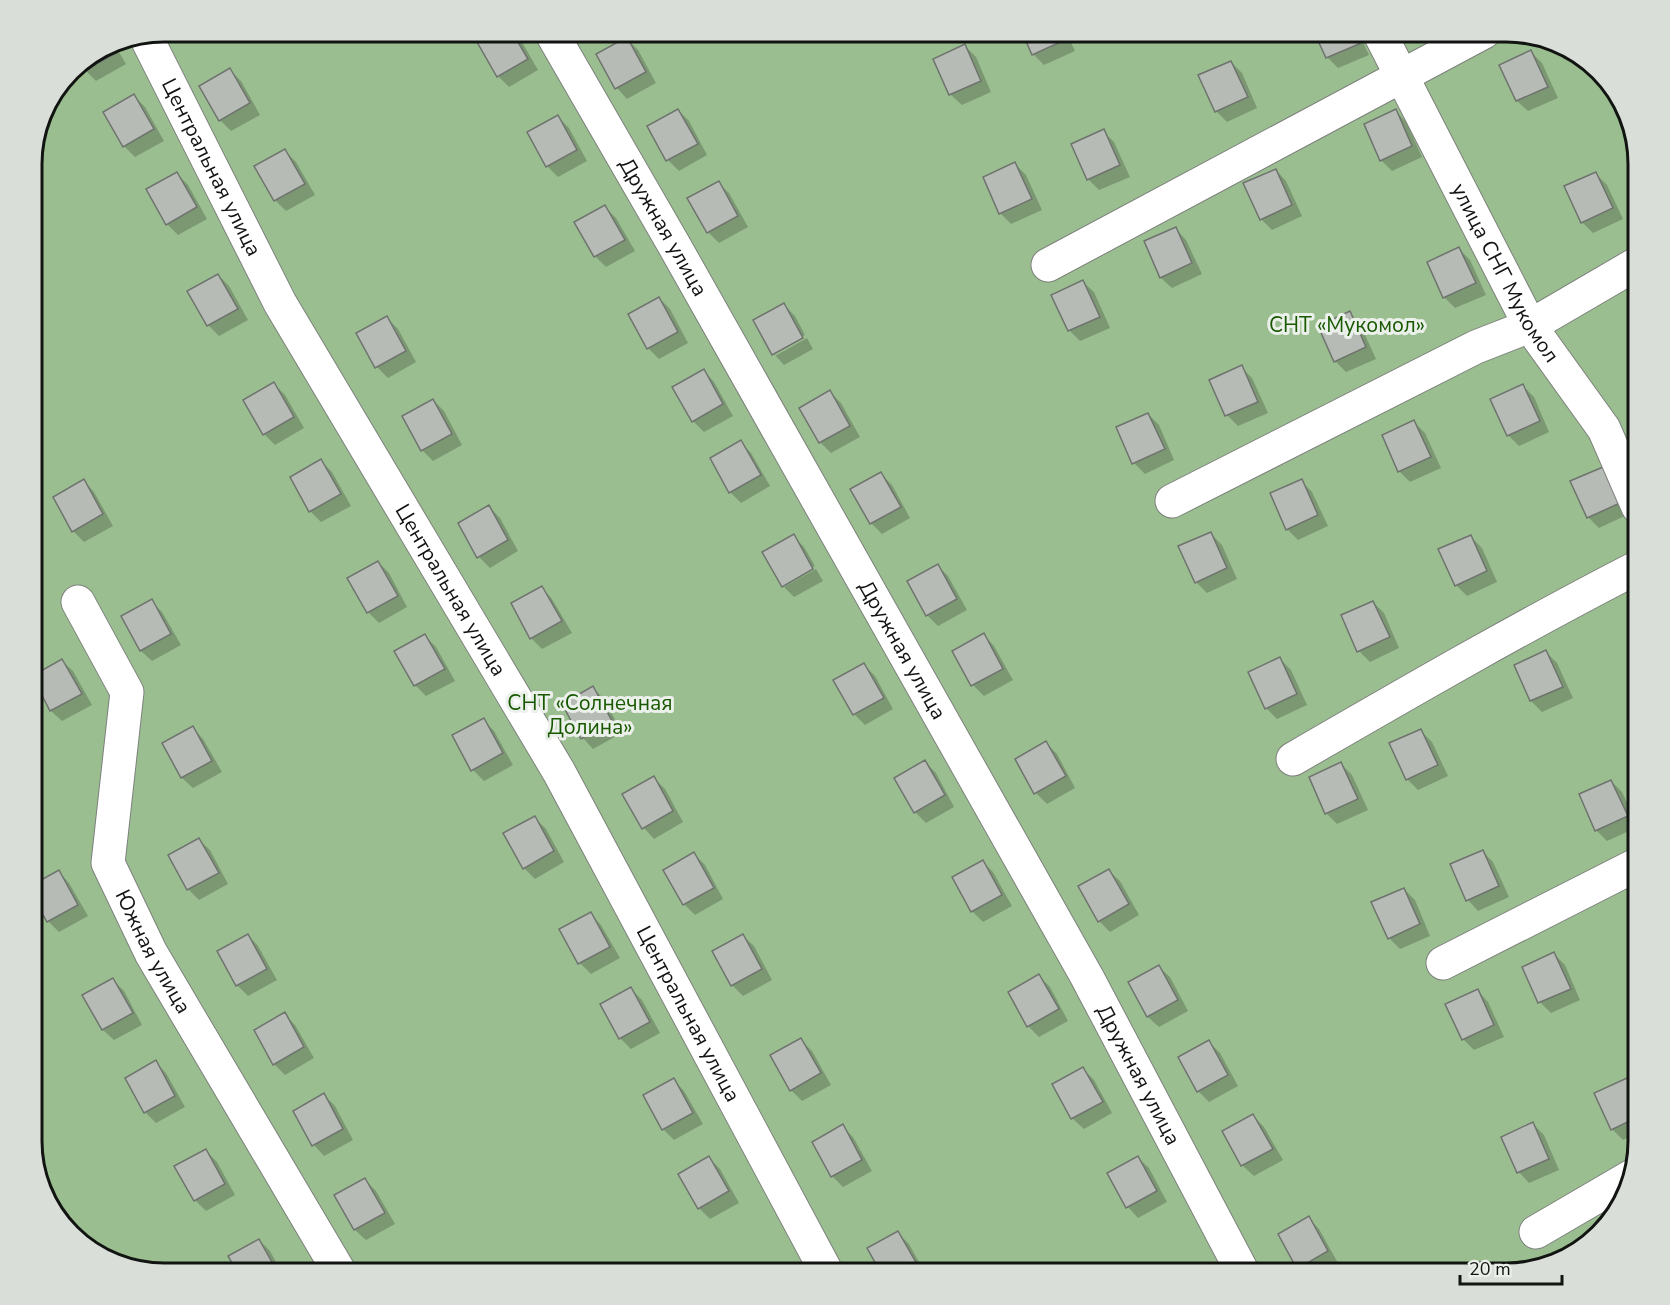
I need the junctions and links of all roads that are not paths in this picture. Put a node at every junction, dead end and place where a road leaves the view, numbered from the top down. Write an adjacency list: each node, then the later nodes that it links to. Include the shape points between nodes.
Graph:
1 (557, 42): 20 (street, Дружная улица, via 1086,977)
2 (1384, 42): 5 (street, улица СНГ Мукомол)
3 (1465, 42): 5 (street)
4 (149, 43): 19 (street, Центральная улица, via 280,303 559,772)
5 (1402, 76): 6 (street); 8 (street, улица СНГ Мукомол)
6 (1048, 265)
7 (1628, 269): 8 (street)
8 (1530, 326): 9 (street, улица СНГ Мукомол, via 1604,429); 10 (street, via 1476,347)
9 (1628, 484)
10 (1172, 501)
11 (1628, 572): 13 (street)
12 (78, 602): 18 (street, Южная улица, via 127,692 108,863 151,953)
13 (1293, 759)
14 (1628, 869): 15 (street)
15 (1443, 963)
16 (1621, 1183): 17 (street)
17 (1536, 1232)
18 (334, 1263)
19 (820, 1263)
20 (1237, 1263)

